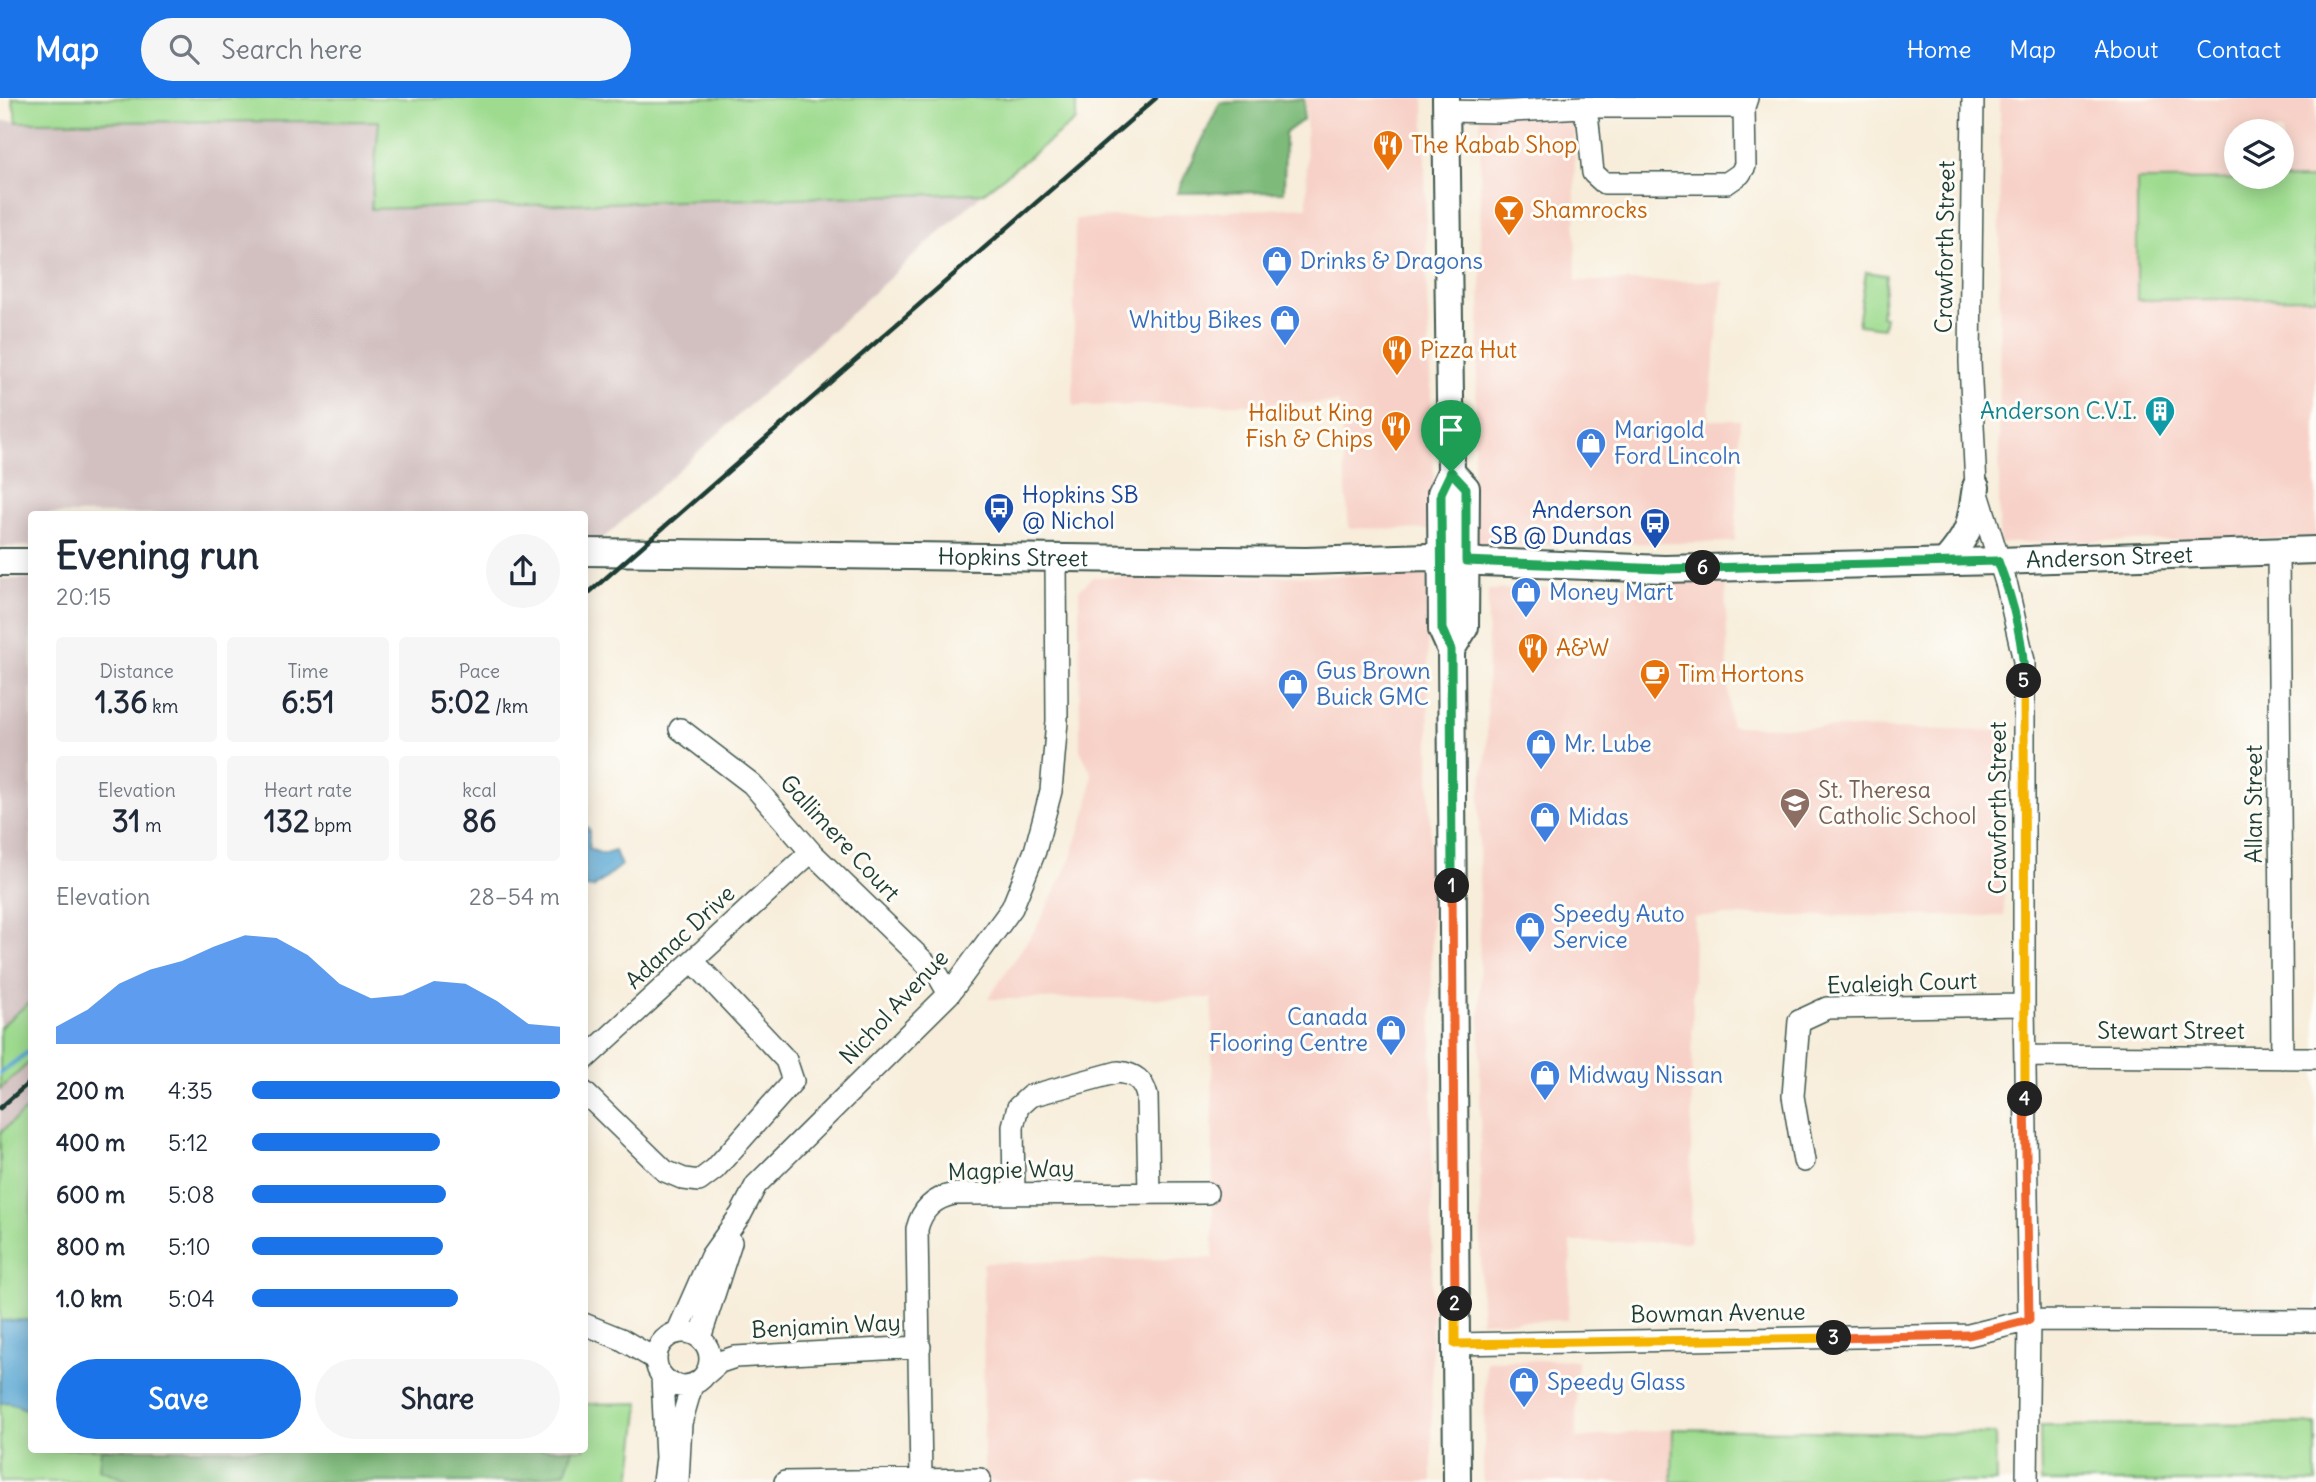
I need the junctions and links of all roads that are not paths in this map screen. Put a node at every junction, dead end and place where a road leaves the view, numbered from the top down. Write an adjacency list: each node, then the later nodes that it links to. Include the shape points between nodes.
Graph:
1 (1973, 98): 6 (street, Crawforth Street, via 1970,362)
2 (1746, 102): 3 (street); 5 (street, via 1746,160 1740,174 1727,183 1604,183 1593,173 1588,122)
3 (1651, 103): 5 (street)
4 (1446, 105): 5 (street, via 1498,112); 11 (main road, via 1451,472 1441,493)
5 (1581, 107)
6 (1976, 486): 12 (main road, via 1969,531); 13 (street, Crawforth Street)
7 (2278, 550): 8 (main road, Anderson Street); 13 (main road, Anderson Street); 23 (street, Allan Street)
8 (2316, 550)
9 (588, 552): 10 (main road, Hopkins Street)
10 (1056, 559): 11 (main road, Hopkins Street); 19 (street, Nichol Avenue, via 1057,721 1051,791 1035,851 1012,908)
11 (1454, 560): 12 (main road, Anderson Street, via 1664,569); 35 (main road, via 1442,629 1451,650)
12 (1946, 561): 13 (main road, Anderson Street)
13 (1998, 561): 20 (street, Crawforth Street, via 2024,661)
14 (0, 562): 15 (main road)
15 (28, 562)
16 (680, 729): 17 (street, Gallimere Court, via 752,784)
17 (811, 852): 18 (street, Adanac Drive); 19 (street, Gallimere Court, via 938,975)
18 (693, 961): 21 (street, Adanac Drive); 25 (street, via 786,1060 793,1081 715,1170 699,1181 665,1171)
19 (949, 994): 30 (street, Nichol Avenue, via 756,1185)
20 (2024, 1005): 22 (street, Crawforth Street); 26 (street, Evaleigh Court, via 1827,1008 1798,1020 1793,1096)
21 (588, 1056)
22 (2025, 1056): 23 (street, Stewart Street); 31 (street, Crawforth Street)
23 (2282, 1058): 24 (street, Stewart Street)
24 (2316, 1058)
25 (588, 1096)
26 (1804, 1161)
27 (1149, 1193): 28 (street, Magpie Way); 29 (street, Magpie Way); 29 (street, via 1147,1096 1138,1078 1118,1072 1035,1095 1018,1107 1013,1126)
28 (1207, 1193)
29 (1014, 1194): 36 (street, Magpie Way, via 947,1195 922,1213 917,1229)
30 (741, 1214): 34 (street, Nichol Avenue); 37 (street, Nichol Avenue, via 711,1256)
31 (2029, 1320): 32 (street, Bowman Avenue); 35 (street, Bowman Avenue, via 1969,1335); 46 (street, Crawforth Street)
32 (2316, 1321)
33 (592, 1327): 37 (street, via 624,1334)
34 (703, 1342): 37 (street, via 689,1333); 38 (street, Benjamin Way); 39 (street, via 710,1363)
35 (1455, 1344): 45 (main road)
36 (920, 1347): 38 (street, Benjamin Way); 40 (street, Magpie Way)
37 (664, 1353): 39 (street, via 676,1386); 42 (street, Nichol Avenue)
38 (735, 1357): 39 (street, Benjamin Way, via 720,1362)
39 (699, 1379): 43 (street, via 681,1423)
40 (921, 1479): 41 (street); 44 (street)
41 (980, 1479)
42 (663, 1482)
43 (678, 1482)
44 (785, 1482)
45 (1457, 1482)
46 (2027, 1482)

